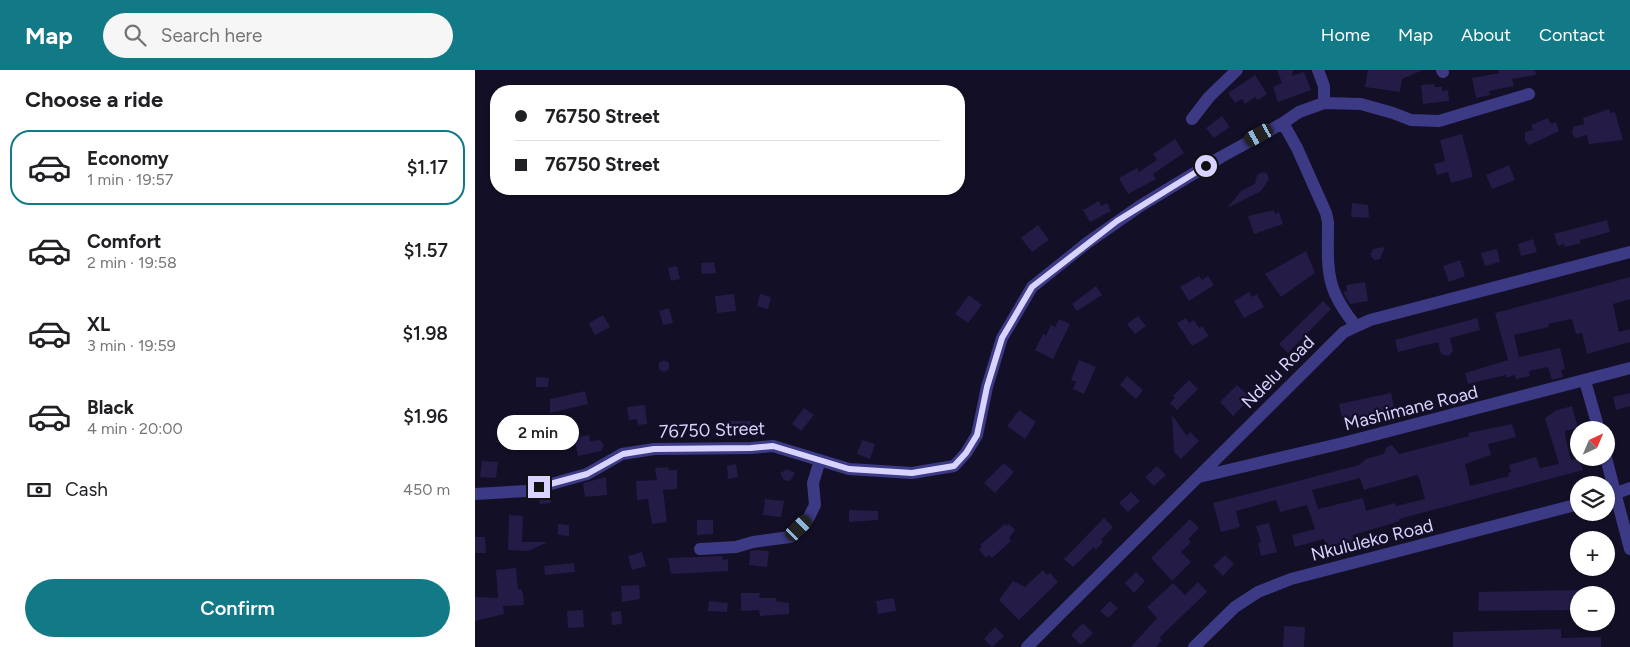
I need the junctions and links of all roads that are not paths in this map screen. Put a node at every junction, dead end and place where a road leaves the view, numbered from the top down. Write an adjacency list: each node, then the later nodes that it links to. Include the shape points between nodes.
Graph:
1 (1237, 70): 5 (street)
2 (1318, 70): 4 (street, via 1324,86)
3 (1529, 94): 4 (street, via 1439,121 1411,120 1361,104)
4 (1324, 103): 6 (street, 76750 Street, via 1299,112)
5 (1192, 119)
6 (1283, 124): 8 (street, via 1326,213 1330,284); 12 (street, 76750 Street, via 1140,206 1032,287 1002,338 977,435 954,466 912,473 849,469)
7 (1630, 252): 8 (street, Ndelu Road)
8 (1356, 326): 13 (street, Ndelu Road, via 1333,342)
9 (1630, 368): 10 (street, Mashimane Road)
10 (1585, 381): 11 (street); 13 (street, Mashimane Road)
11 (1596, 421)
12 (820, 460): 15 (street, 76750 Street, via 773,446 654,449 623,454 587,474 526,490); 19 (street, via 813,483 815,506 808,519 789,537 736,547)
13 (1199, 477): 21 (street, Ndelu Road)
14 (1630, 488): 16 (street)
15 (475, 494)
16 (1615, 494)
17 (1570, 506): 22 (street, Nkululeko Road, via 1291,579 1258,592 1235,606)
18 (1615, 507): 20 (street)
19 (700, 549)
20 (1630, 549)
21 (1027, 647)
22 (1194, 647)

